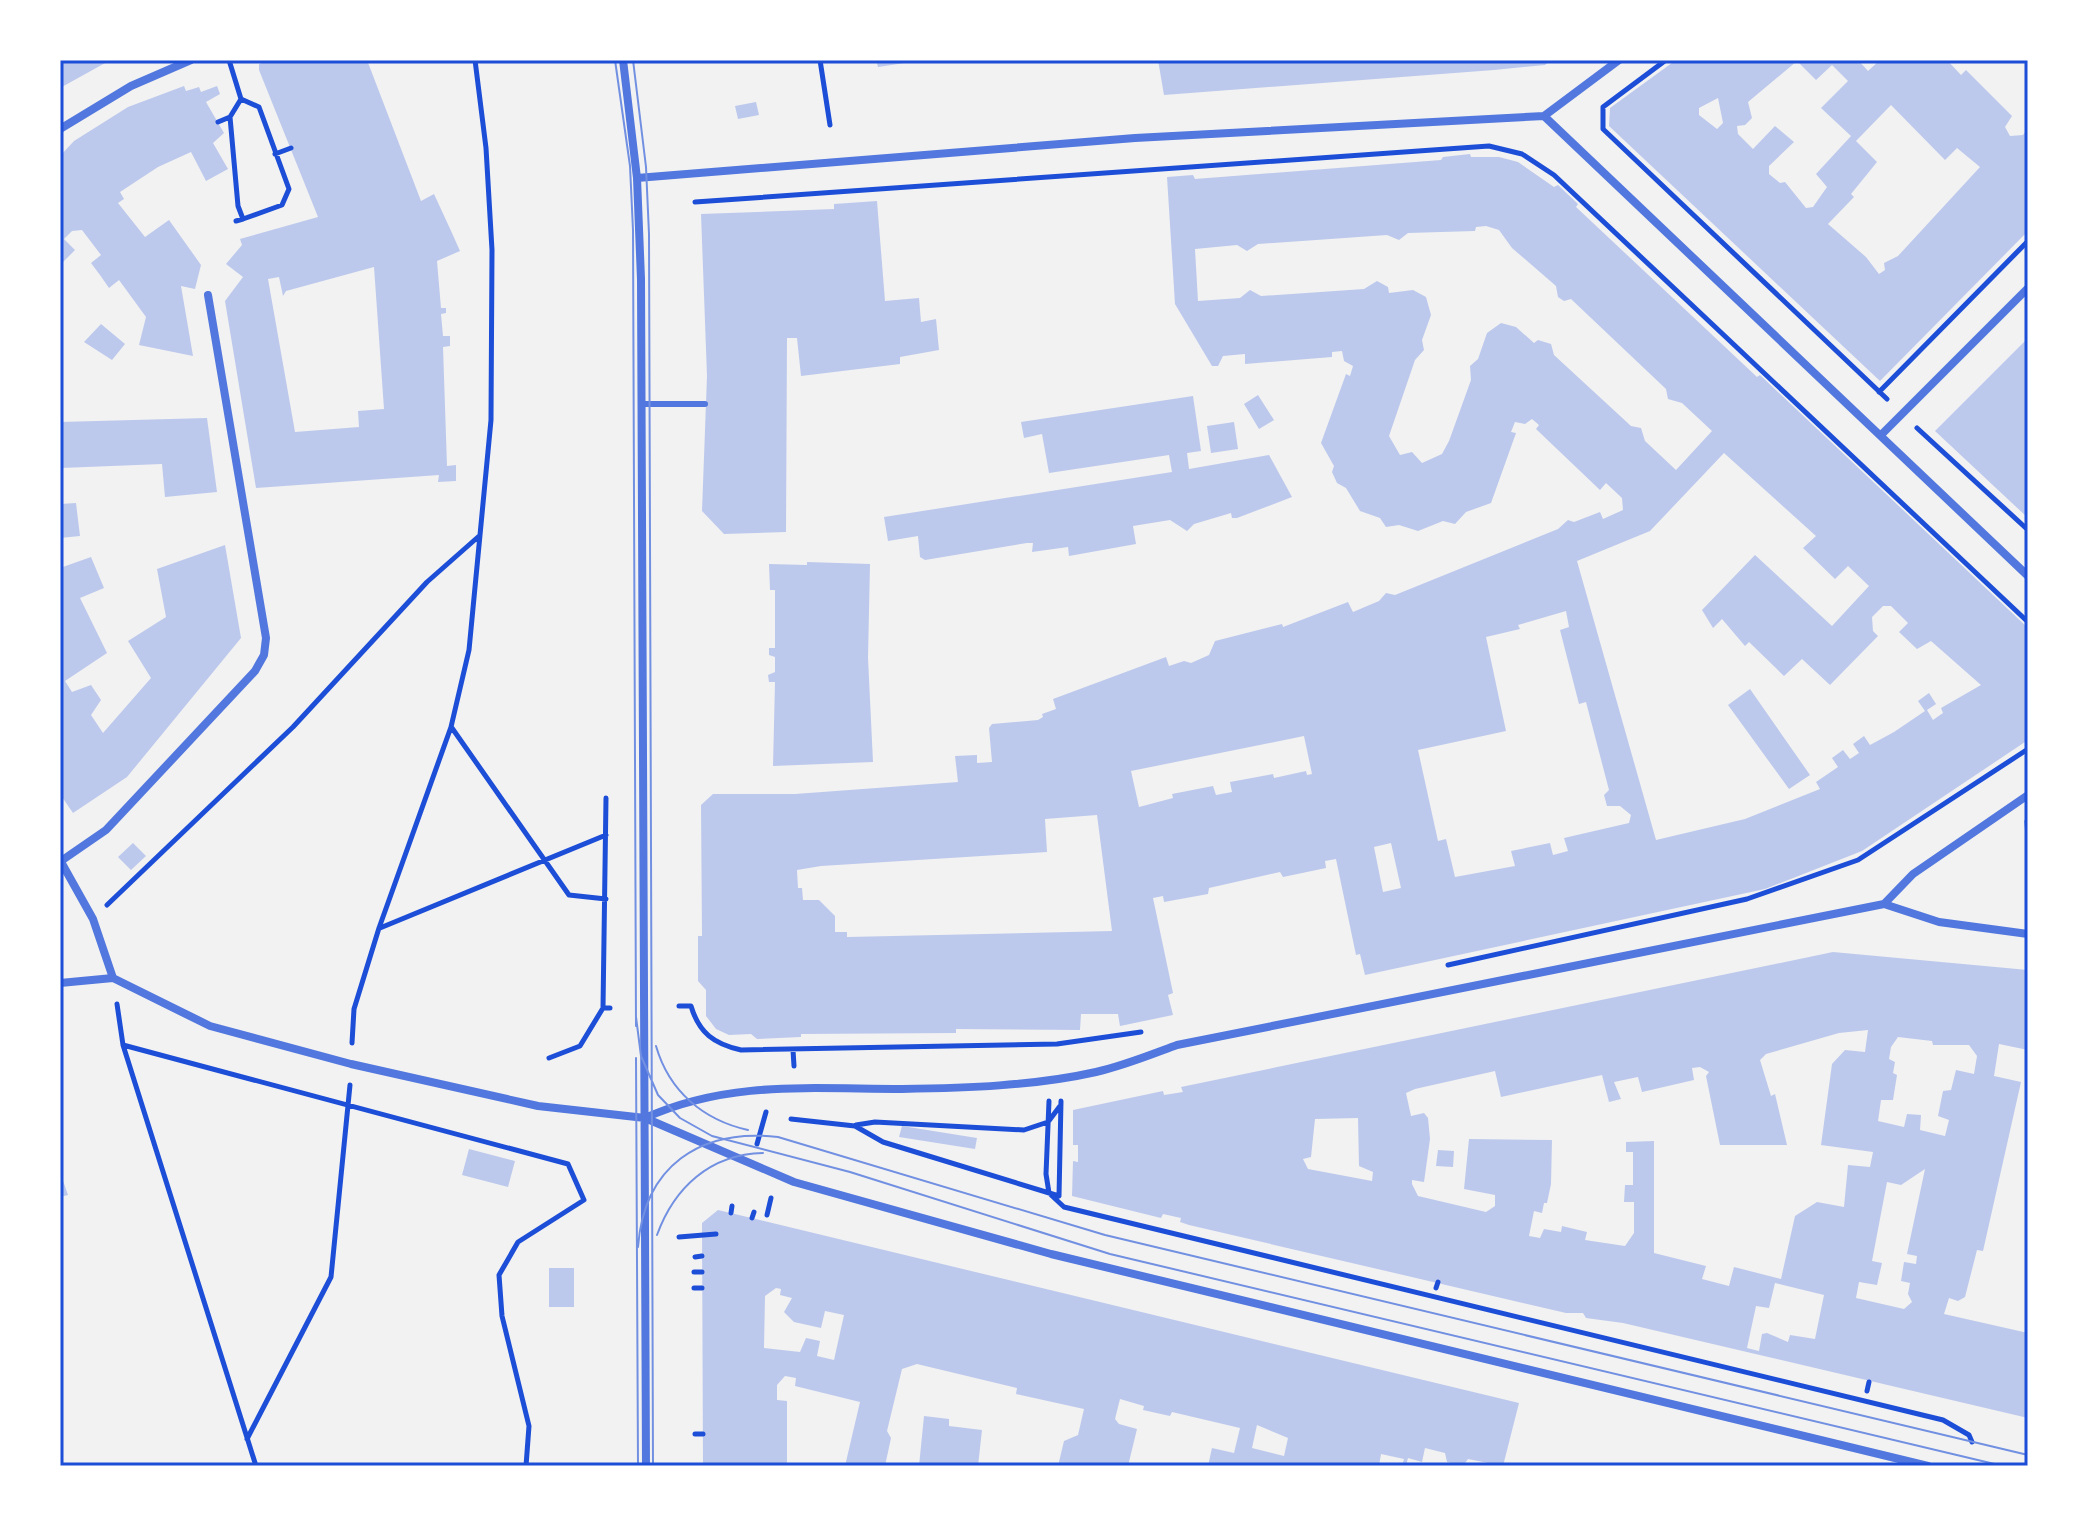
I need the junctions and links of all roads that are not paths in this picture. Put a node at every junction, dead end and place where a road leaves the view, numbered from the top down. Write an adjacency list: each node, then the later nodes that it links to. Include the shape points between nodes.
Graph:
1 (191, 60): 5 (street, via 131,86)
2 (623, 60): 6 (street)
3 (1619, 60): 4 (street)
4 (1544, 116): 6 (street, via 1135,138); 11 (street)
5 (60, 129)
6 (637, 178): 9 (street)
7 (2028, 288): 11 (street)
8 (208, 295): 14 (street, via 255,561 264,655 255,671 106,830)
9 (642, 404): 10 (lane); 19 (street)
10 (705, 404)
11 (1881, 435): 12 (street)
12 (2028, 576)
13 (2028, 795): 15 (street, via 1913,874)
14 (60, 861): 17 (street, via 93,919)
15 (1884, 904): 16 (street, via 1939,922); 19 (street, via 1177,1045 1119,1066 1047,1080 711,1094)
16 (2028, 934)
17 (113, 978): 18 (street); 19 (street, via 210,1026 351,1064 538,1106)
18 (60, 983)
19 (645, 1118): 20 (street); 21 (street, via 794,1182 1051,1254)
20 (646, 1466)
21 (1928, 1466)

